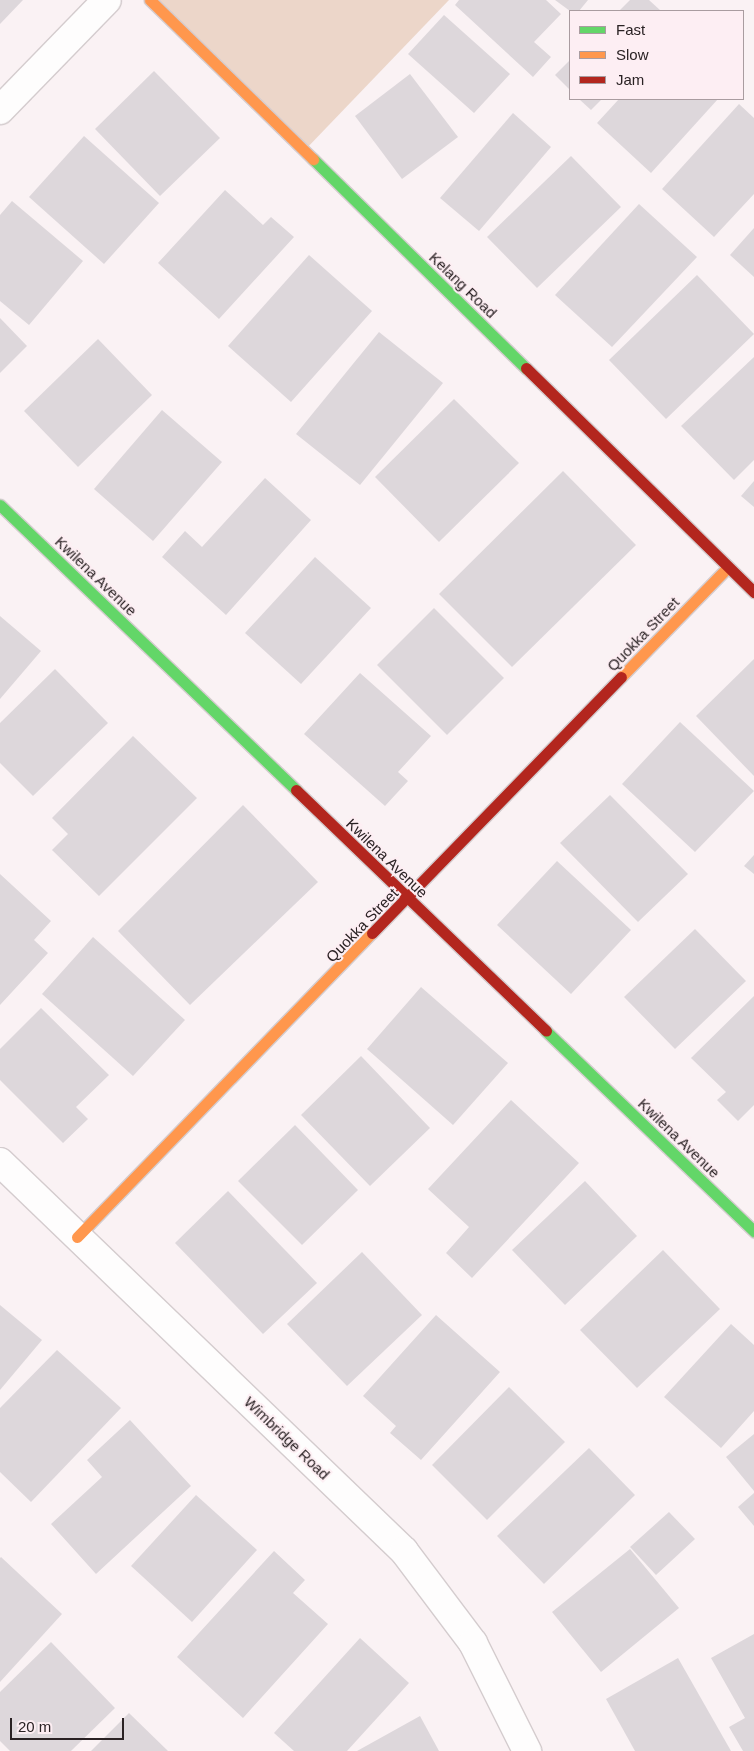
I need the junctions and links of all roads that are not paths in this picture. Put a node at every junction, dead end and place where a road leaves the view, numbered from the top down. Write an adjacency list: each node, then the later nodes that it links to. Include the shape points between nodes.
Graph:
1 (107, 0): 3 (street)
2 (150, 0): 5 (street, Kelang Road)
3 (0, 110)
4 (0, 505): 7 (street, Kwilena Avenue)
5 (728, 567): 6 (street, Kelang Road); 7 (street, Quokka Street)
6 (754, 592)
7 (408, 899): 9 (street, Kwilena Avenue); 10 (street, Quokka Street)
8 (0, 1162): 10 (street, Wimbridge Road)
9 (754, 1231)
10 (77, 1237): 11 (street, Wimbridge Road, via 404,1551 473,1643)
11 (526, 1751)

